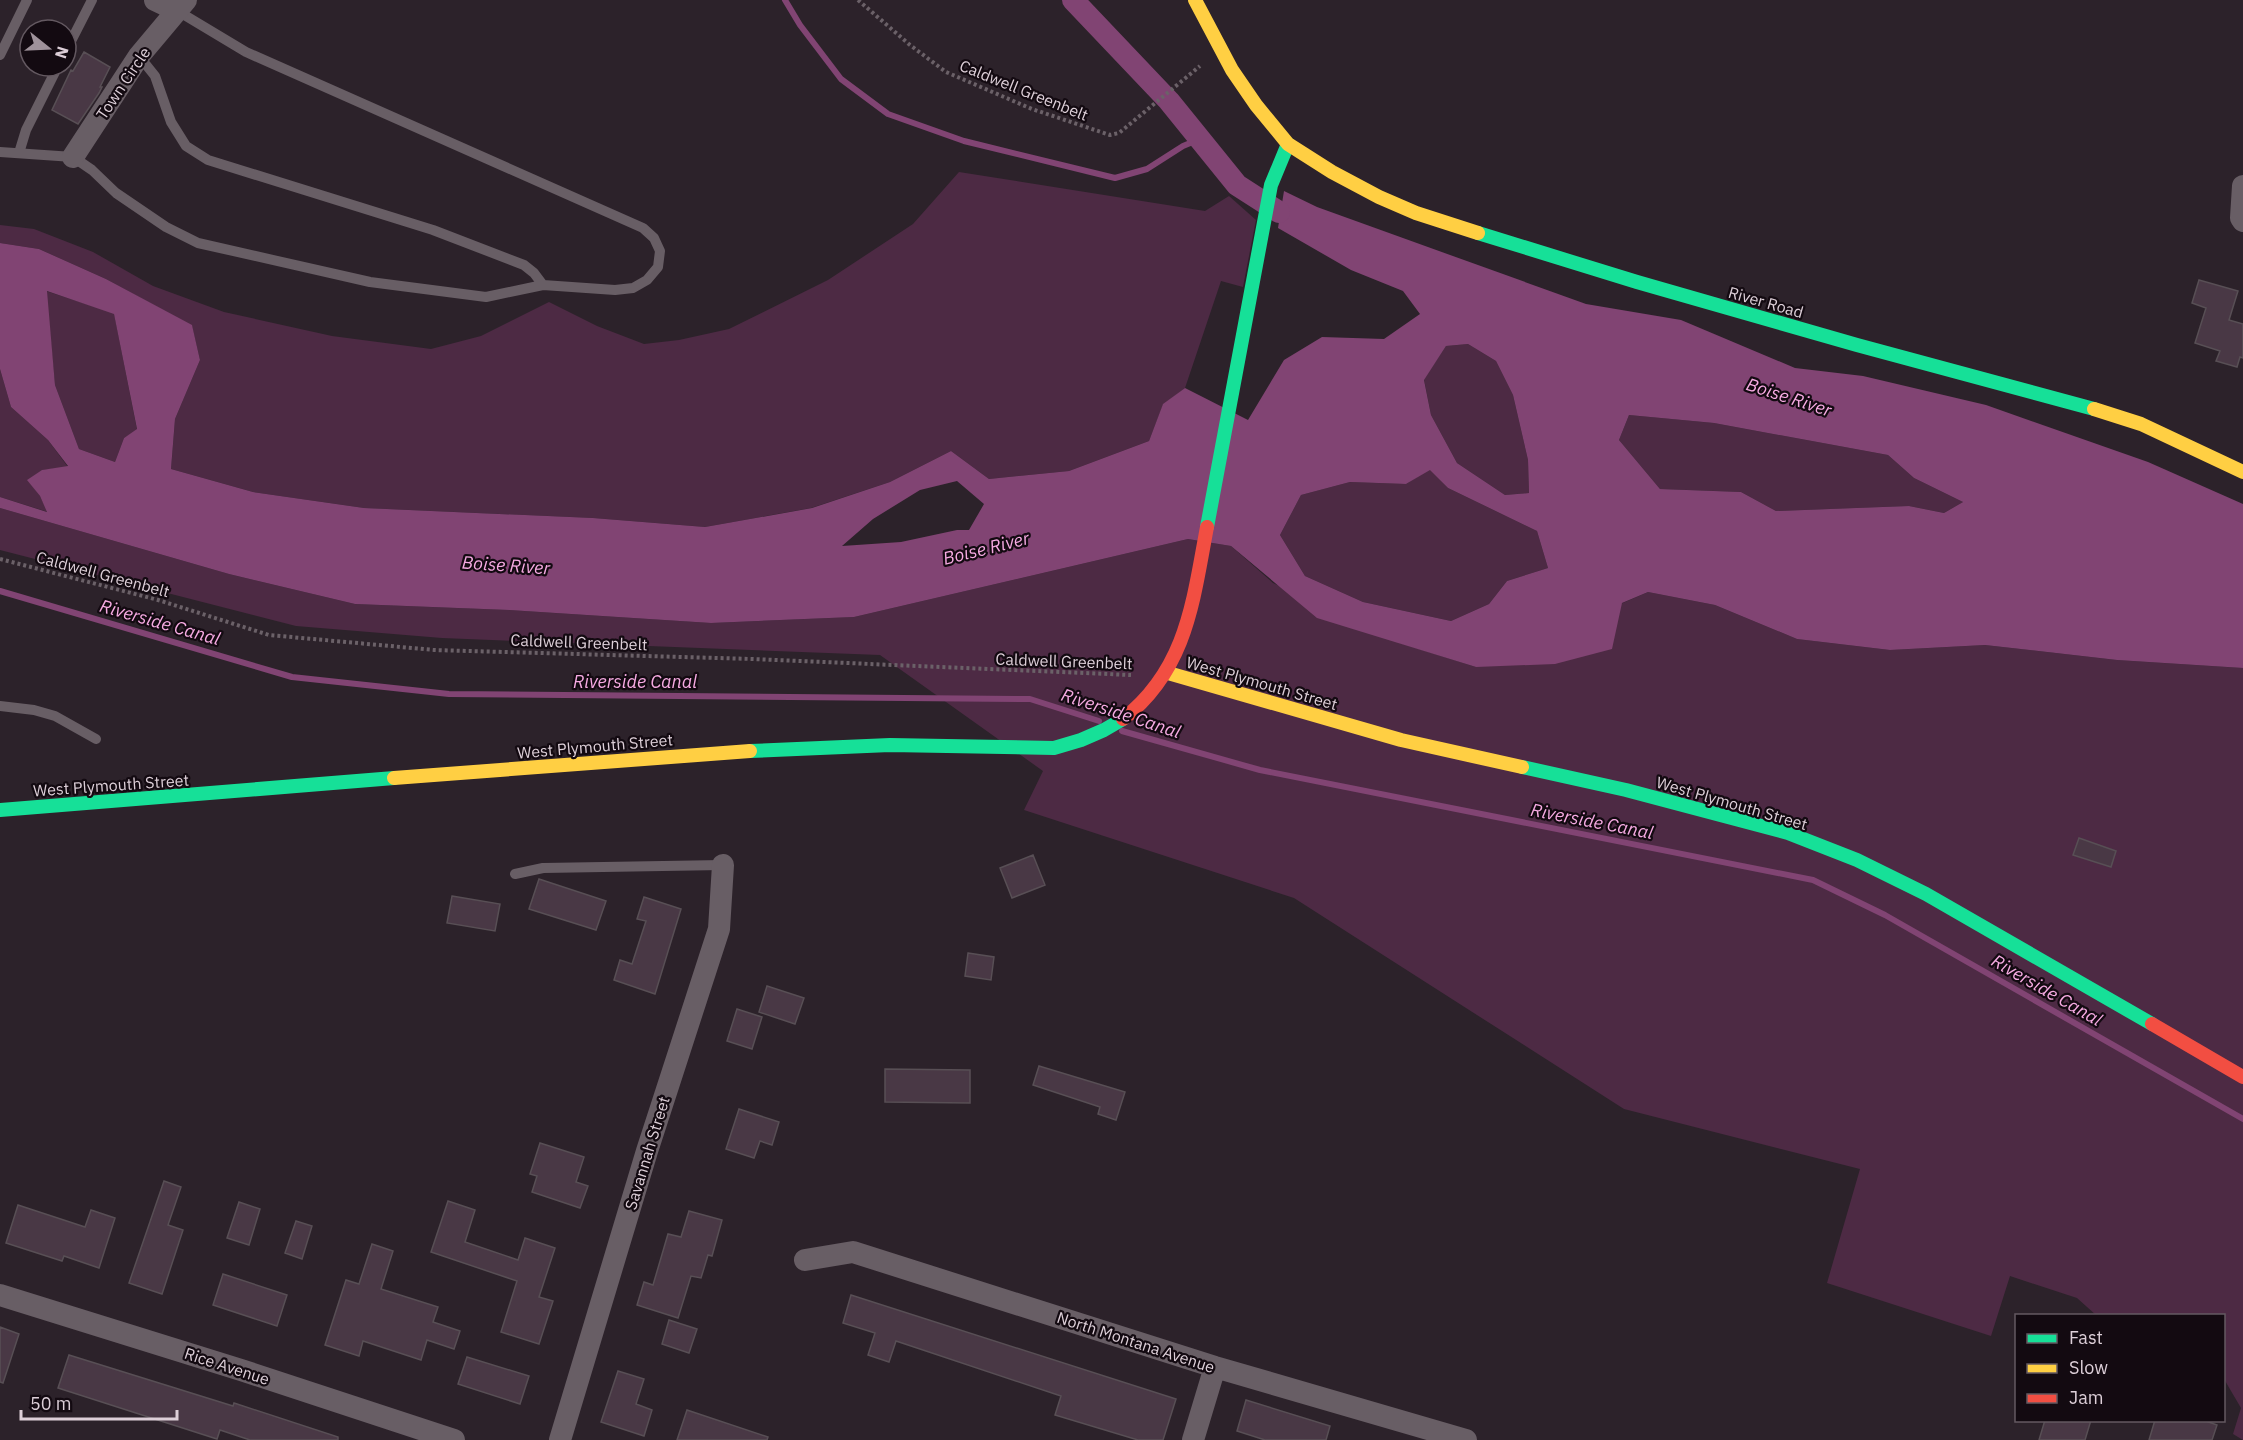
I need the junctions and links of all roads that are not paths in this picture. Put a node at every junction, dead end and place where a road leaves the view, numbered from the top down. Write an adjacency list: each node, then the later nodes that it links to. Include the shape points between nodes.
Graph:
1 (27, 0): 7 (lane)
2 (92, 0): 6 (lane)
3 (155, 0): 5 (street)
4 (1195, 0): 10 (street, River Road, via 1232,70)
5 (181, 5): 8 (street, Town Circle); 16 (lane, via 246,52 643,228 660,251 658,267 633,288)
6 (78, 27)
7 (0, 55)
8 (139, 56): 13 (street, Town Circle); 16 (lane, via 155,76 171,122 186,146 208,160 433,230 524,265)
9 (52, 78): 12 (lane, via 26,130)
10 (1288, 144): 17 (street, River Road, via 1378,197 1416,213 1648,285 2075,403 2141,424); 18 (street, West Plymouth Street, via 1271,185 1190,618)
11 (0, 152): 12 (lane)
12 (20, 153): 13 (lane)
13 (73, 157): 16 (lane, via 126,200 198,243 370,282 486,297)
14 (2243, 186): 15 (street)
15 (2243, 221)
16 (543, 285)
17 (2243, 472)
18 (1168, 673): 21 (street, West Plymouth Street, via 1147,700 1121,720 1078,742 1054,748 890,745 722,752); 24 (street, West Plymouth Street, via 1401,740 1626,790 1788,833 1857,860 1926,894)
19 (0, 706): 20 (lane, via 55,716)
20 (96, 739)
21 (0, 810)
22 (723, 865): 23 (lane, via 543,868); 29 (street, Savannah Street, via 719,929 650,1140)
23 (515, 874)
24 (2243, 1077)
25 (805, 1260): 27 (street, North Montana Avenue, via 853,1252)
26 (0, 1295): 28 (street, Rice Avenue)
27 (1215, 1367): 30 (street); 31 (street, North Montana Avenue)
28 (454, 1440)
29 (560, 1440)
30 (1193, 1440)
31 (1466, 1440)

